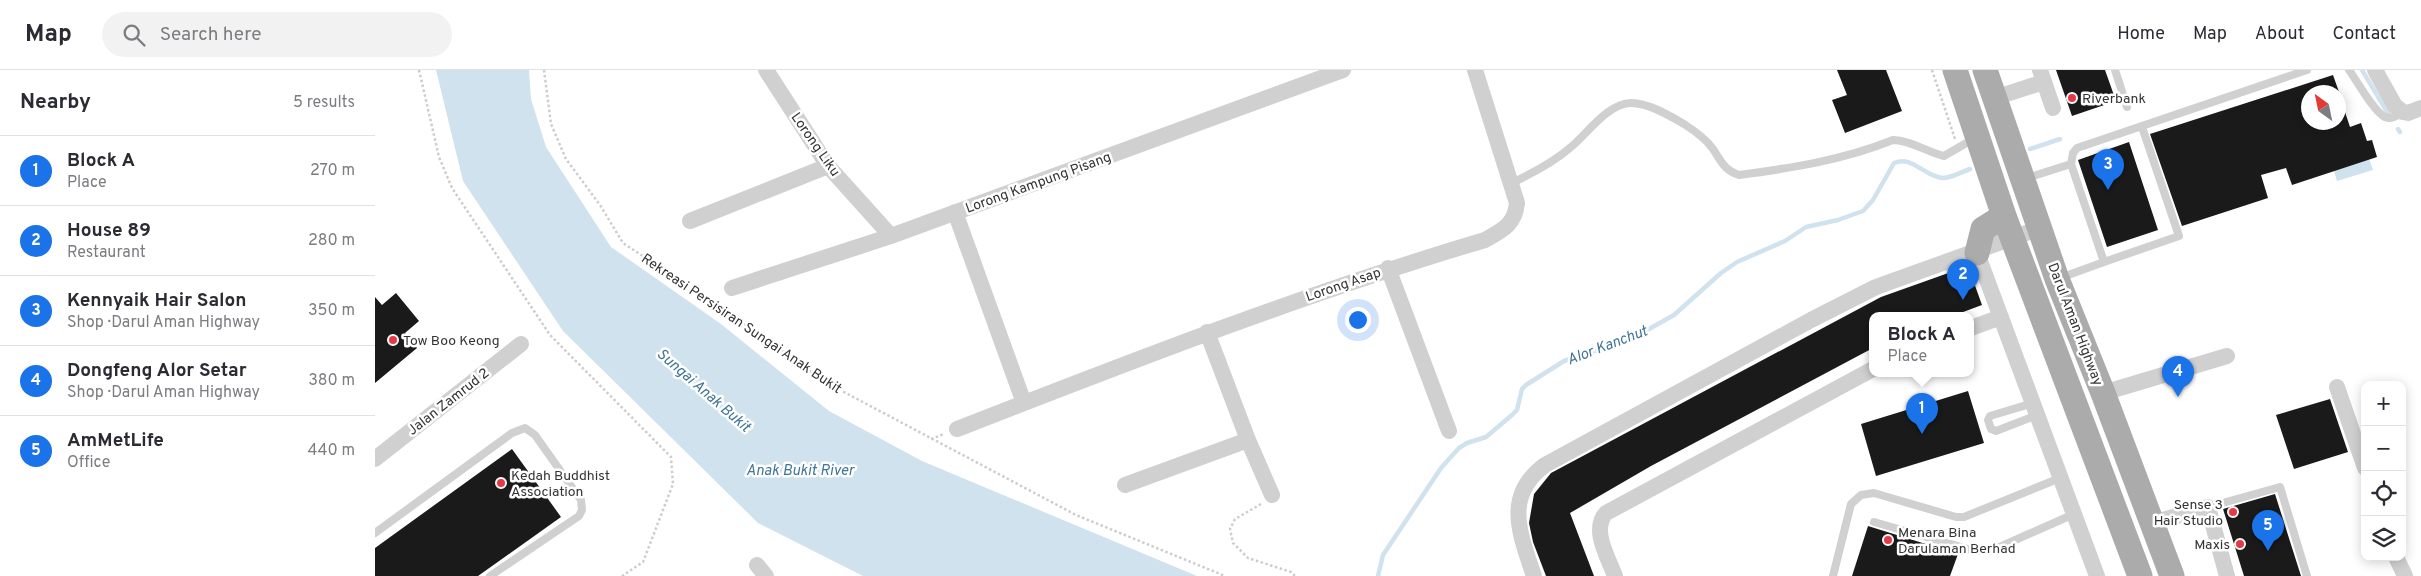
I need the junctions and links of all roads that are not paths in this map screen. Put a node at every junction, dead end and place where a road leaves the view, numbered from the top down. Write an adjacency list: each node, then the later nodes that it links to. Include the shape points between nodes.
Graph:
1 (766, 70): 19 (street, Lorong Liku)
2 (1343, 70): 22 (street, Lorong Kampung Pisang)
3 (1475, 70): 21 (street, Lorong Asap)
4 (1955, 70): 17 (main road, Darul Aman Highway)
5 (1985, 70): 11 (main road, Darul Aman Highway)
6 (2115, 70): 12 (lane)
7 (2307, 70): 16 (lane)
8 (2349, 70): 15 (lane, via 2384,117 2392,118)
9 (2375, 70): 15 (street, via 2395,106)
10 (2042, 76): 11 (street); 13 (street)
11 (1995, 98): 20 (main road, Darul Aman Highway)
12 (2127, 107)
13 (2053, 108)
14 (2421, 108): 15 (street)
15 (2403, 112)
16 (2142, 127): 18 (lane, via 2077,148); 28 (lane, via 2179,236)
17 (1968, 142): 21 (lane, via 1943,156 1903,140 1893,140 1830,161 1739,176 1722,166 1713,149 1693,130 1670,116 1631,103 1600,118 1571,147 1535,172); 24 (main road, Darul Aman Highway)
18 (2071, 164): 20 (lane); 28 (lane)
19 (828, 166): 23 (street); 26 (street, Lorong Liku)
20 (2023, 179): 25 (main road, Darul Aman Highway)
21 (1512, 183): 29 (street, Lorong Asap, via 1516,215 1497,234)
22 (955, 212): 26 (street, Lorong Kampung Pisang); 40 (street)
23 (690, 221)
24 (2009, 227): 25 (street); 27 (main road, via 1983,229); 61 (main road, Darul Aman Highway)
25 (2040, 228): 30 (main road, Darul Aman Highway)
26 (891, 236): 31 (street, Lorong Kampung Pisang)
27 (1977, 253): 32 (street); 57 (street, via 1877,287 1532,474 1518,504 1519,532)
28 (2104, 262): 30 (lane)
29 (1388, 268): 34 (street, Lorong Asap); 43 (street)
30 (2057, 279): 39 (main road, Darul Aman Highway)
31 (732, 288)
32 (2001, 318): 33 (street); 41 (street)
33 (1974, 327)
34 (1207, 332): 40 (street, Lorong Asap); 44 (street)
35 (521, 344): 46 (street, Jalan Zamrud 2)
36 (2227, 356): 39 (street)
37 (1869, 370): 58 (street, via 1606,513 1600,519 1599,528)
38 (2337, 387): 45 (street)
39 (2103, 393): 53 (main road, Darul Aman Highway)
40 (1024, 403): 42 (street, Lorong Asap)
41 (2035, 409): 41 (lane, via 1993,431 1989,418); 47 (street)
42 (957, 429)
43 (1449, 431)
44 (1248, 440): 48 (street); 49 (street)
45 (2361, 456)
46 (375, 459)
47 (2060, 478): 51 (street); 59 (lane, via 1964,517 1874,493 1861,495 1851,504)
48 (1125, 485)
49 (1272, 496)
50 (2208, 507): 53 (street); 63 (street); 64 (lane, via 2280,487)
51 (2075, 514): 52 (lane, via 1985,551 1975,551); 60 (street)
52 (1874, 522)
53 (2152, 523): 62 (main road, Darul Aman Highway)
54 (375, 533): 56 (lane, via 525,428 535,435 581,500 582,510 579,516)
55 (2398, 561): 65 (street)
56 (490, 576)
57 (1533, 576)
58 (1615, 576)
59 (1833, 576)
60 (2097, 576)
61 (2140, 576)
62 (2171, 576)
63 (2227, 576)
64 (2307, 576)
65 (2405, 576)

